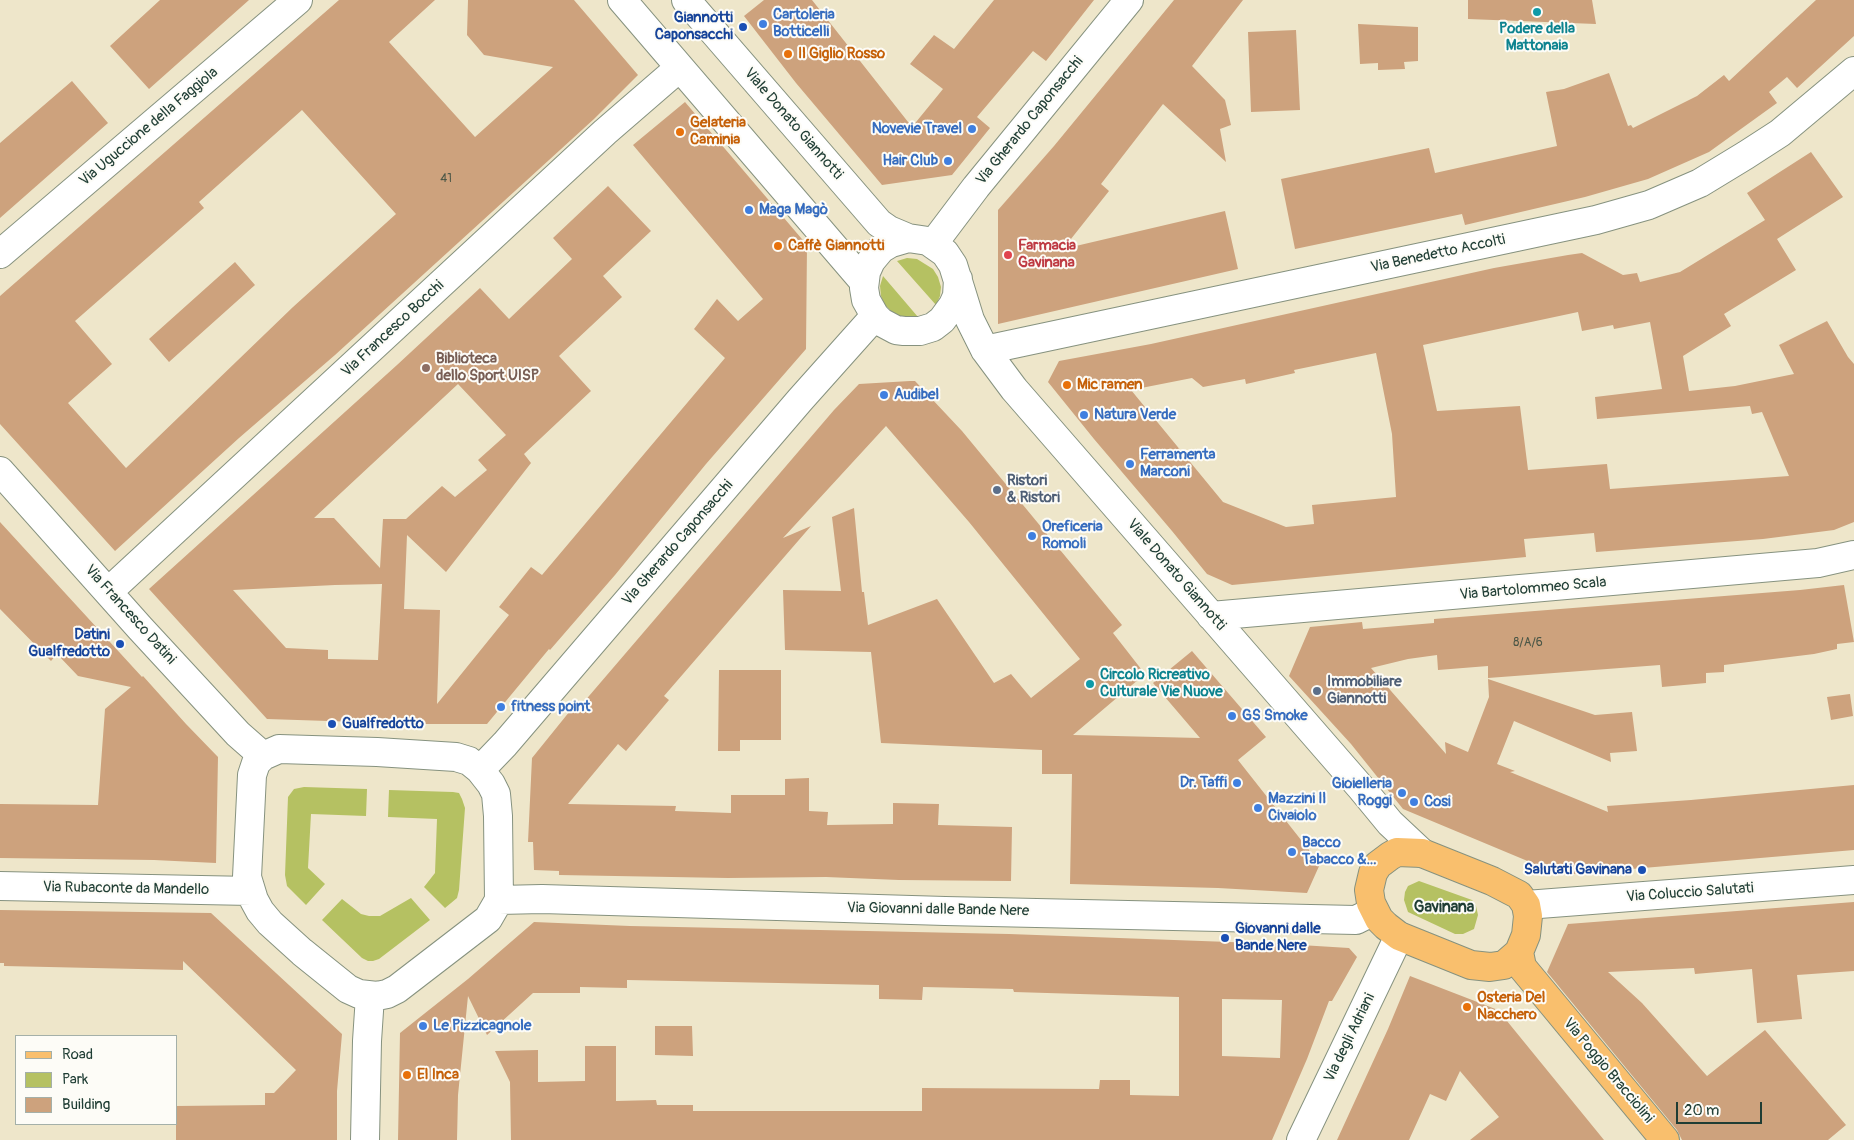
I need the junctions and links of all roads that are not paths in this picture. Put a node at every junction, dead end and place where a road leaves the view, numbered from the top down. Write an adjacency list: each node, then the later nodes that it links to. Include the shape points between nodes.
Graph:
1 (298, 0): 8 (street, Via Uguccione della Faggiola)
2 (622, 0): 5 (street)
3 (686, 0): 7 (street, Viale Donato Giannotti, via 879,222 889,230)
4 (1129, 0): 7 (street, Via Gherardo Caponsacchi, via 976,187)
5 (679, 68): 10 (street); 15 (street, Via Francesco Bocchi, via 605,132)
6 (1854, 71): 12 (street, Via Benedetto Accolti, via 1780,133 1753,151 1700,183 1649,205 1587,222)
7 (921, 241): 9 (street, Viale Donato Giannotti, via 945,253); 10 (street, via 891,243 876,254)
8 (0, 254)
9 (958, 280): 11 (street, via 953,305 933,327 904,331 888,326); 12 (street, Viale Donato Giannotti, via 970,320)
10 (864, 282): 11 (street, via 866,300)
11 (875, 316): 18 (street, Via Gherardo Caponsacchi)
12 (985, 350): 16 (street, Viale Donato Giannotti, via 1014,389)
13 (0, 471): 15 (street, Via Francesco Datini)
14 (1854, 555): 16 (street, Via Bartolommeo Scala, via 1818,563)
15 (108, 592): 17 (street, Via Francesco Datini, via 238,734)
16 (1211, 616): 19 (street, Viale Donato Giannotti, via 1390,823)
17 (263, 756): 18 (street, via 280,750 456,757 469,761); 22 (street, via 256,763 252,775 246,864)
18 (480, 770): 23 (street, via 496,794)
19 (1422, 853): 24 (main road, via 1492,881 1519,895); 25 (main road, via 1397,852 1378,865 1370,890)
20 (1854, 880): 24 (street, Via Coluccio Salutati)
21 (0, 886): 22 (street, Via Rubaconte da Mandello)
22 (251, 891): 28 (street, via 270,923 302,952 348,988)
23 (499, 900): 25 (street, Via Giovanni dalle Bande Nere, via 1356,920); 28 (street, via 488,919 397,989 388,994)
24 (1526, 905): 27 (main road, via 1528,924)
25 (1374, 911): 26 (main road)
26 (1399, 936): 27 (main road, via 1471,965 1504,965); 30 (street, Via degli Adriani)
27 (1519, 952): 31 (main road, Via Poggio Bracciolini, via 1522,967)
28 (370, 996): 29 (street)
29 (365, 1140)
30 (1301, 1140)
31 (1665, 1140)

